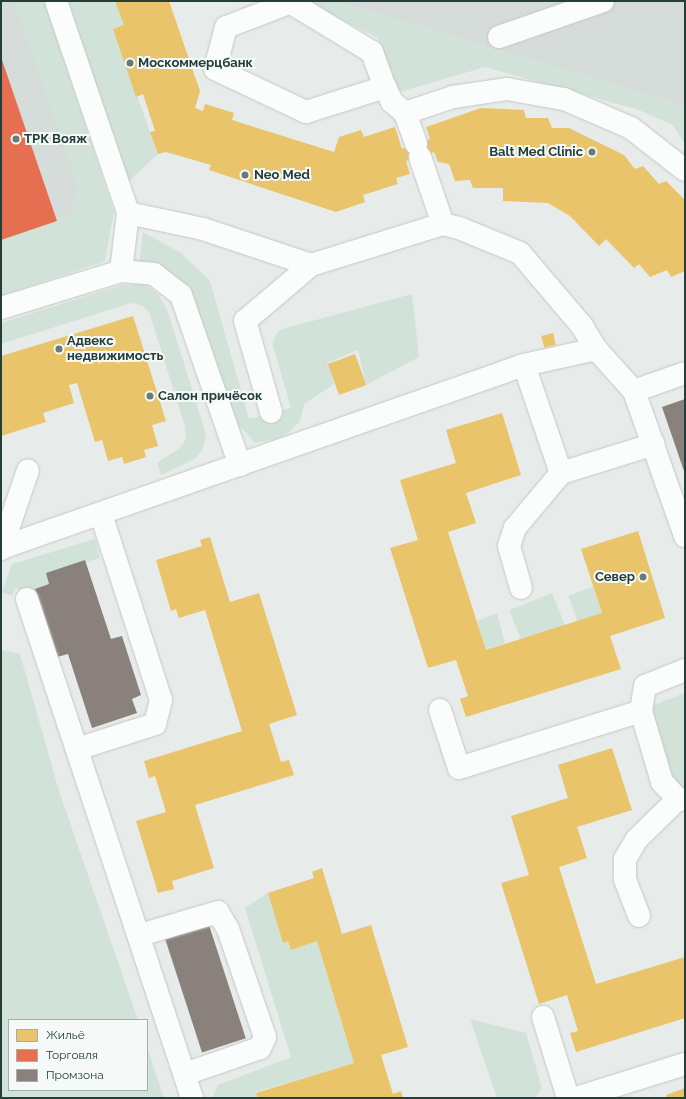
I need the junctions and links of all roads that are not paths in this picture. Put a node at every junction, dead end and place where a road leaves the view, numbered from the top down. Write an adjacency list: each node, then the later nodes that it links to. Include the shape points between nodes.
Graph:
1 (56, 1): 8 (lane)
2 (603, 1): 4 (lane)
3 (288, 2): 5 (lane, via 372,52); 5 (lane, via 226,27 215,69 306,112)
4 (499, 37)
5 (385, 88): 6 (lane, via 392,102)
6 (405, 113): 7 (lane, via 453,97 507,90 564,99 631,128); 9 (lane)
7 (685, 170)
8 (128, 213): 10 (lane, via 203,229); 11 (lane)
9 (443, 224): 10 (lane); 13 (lane, via 487,237 520,254 582,326)
10 (311, 265): 17 (lane, via 245,321)
11 (121, 271): 12 (lane); 19 (lane, via 154,274 181,295)
12 (1, 308)
13 (596, 349): 14 (lane); 16 (lane)
14 (524, 365): 19 (lane); 21 (lane)
15 (685, 373): 16 (lane)
16 (634, 391): 18 (lane)
17 (271, 412)
18 (654, 444): 21 (lane); 23 (lane)
19 (240, 465): 22 (lane)
20 (28, 470): 24 (lane)
21 (561, 473): 25 (lane, via 514,528 509,546)
22 (101, 514): 24 (lane); 30 (lane, via 161,700 155,724)
23 (685, 536)
24 (1, 549)
25 (521, 588)
26 (27, 599): 30 (lane)
27 (685, 670): 29 (lane, via 645,686)
28 (440, 710): 29 (lane, via 458,768)
29 (641, 711): 31 (lane, via 662,782)
30 (77, 749): 33 (lane)
31 (681, 800): 32 (lane, via 637,839 625,859 625,879)
32 (639, 916)
33 (140, 935): 36 (lane); 36 (lane, via 218,912 228,929 265,1037 260,1048)
34 (543, 1017): 38 (lane)
35 (685, 1064): 39 (lane)
36 (185, 1074): 37 (lane)
37 (192, 1098)
38 (568, 1098)
39 (576, 1098)

